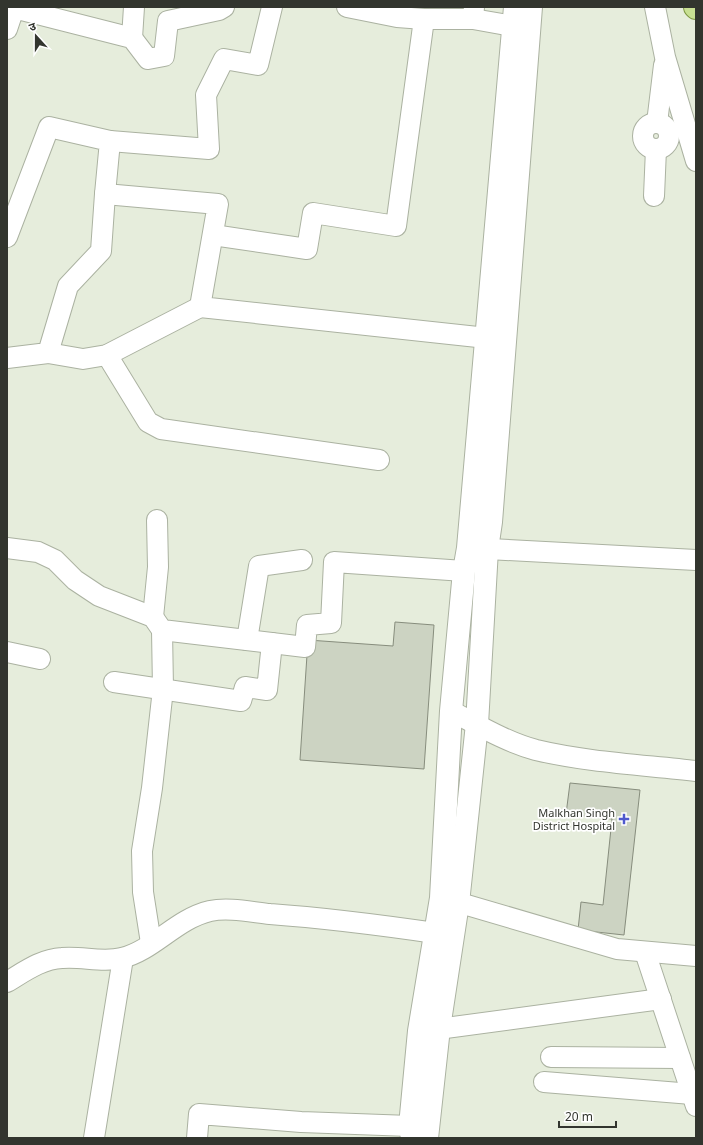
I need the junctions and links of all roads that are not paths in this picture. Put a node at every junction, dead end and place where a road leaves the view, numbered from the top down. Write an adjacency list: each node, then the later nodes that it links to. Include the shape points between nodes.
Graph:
1 (14, 7): 12 (street); 13 (street)
2 (134, 7): 13 (street)
3 (272, 7): 15 (street, via 258,65 224,59 206,95 209,149)
4 (348, 7): 8 (street)
5 (531, 7): 29 (street, via 491,522)
6 (655, 7): 14 (street)
7 (221, 8): 13 (street, via 168,21 164,56 148,59)
8 (398, 12): 11 (street)
9 (473, 13): 10 (street); 11 (street)
10 (514, 16): 22 (street)
11 (424, 19): 19 (street, via 396,226 313,213 307,249)
12 (7, 29)
13 (132, 38)
14 (665, 57): 16 (street); 18 (street, via 657,123 665,127 669,136 665,145 656,149)
15 (110, 141): 17 (street); 20 (street, via 49,127)
16 (696, 162)
17 (105, 194): 19 (street, via 218,204); 23 (street, via 101,251 68,286)
18 (654, 196)
19 (212, 235): 21 (street)
20 (7, 236)
21 (200, 307): 22 (street); 24 (street)
22 (487, 338): 29 (street)
23 (48, 353): 24 (street, via 83,359); 25 (street)
24 (107, 355): 26 (street, via 148,422 161,429)
25 (7, 358)
26 (380, 460)
27 (156, 520): 33 (street)
28 (7, 548): 33 (street, via 38,552 55,560 75,580 99,596)
29 (477, 548): 31 (street); 32 (street); 41 (street)
30 (302, 560): 34 (street, via 259,566)
31 (696, 560)
32 (464, 571): 35 (street, via 334,562 331,623 307,625 305,647); 40 (street)
33 (158, 624): 34 (street); 39 (street)
34 (247, 640): 35 (street)
35 (272, 643): 39 (street, via 267,690 245,687 241,701)
36 (7, 652): 37 (street)
37 (40, 659)
38 (114, 682): 39 (street)
39 (164, 689): 45 (street, via 142,851 143,892)
40 (451, 711): 41 (street); 43 (street)
41 (477, 724): 42 (street, via 506,739 536,750); 43 (street)
42 (696, 771)
43 (450, 900): 44 (street); 46 (street, via 617,949); 51 (street)
44 (435, 933): 45 (street, via 338,920 211,911 192,917); 51 (street)
45 (151, 944): 48 (street)
46 (645, 952): 47 (street); 50 (street)
47 (696, 956)
48 (123, 958): 49 (street, via 62,958 31,967); 57 (street)
49 (7, 982)
50 (661, 1000): 51 (street); 53 (street)
51 (429, 1030): 56 (street)
52 (551, 1057): 53 (street)
53 (680, 1058): 55 (street)
54 (544, 1082): 55 (street)
55 (694, 1100)
56 (416, 1134): 58 (street, via 199,1114)
57 (94, 1138)
58 (197, 1138)

